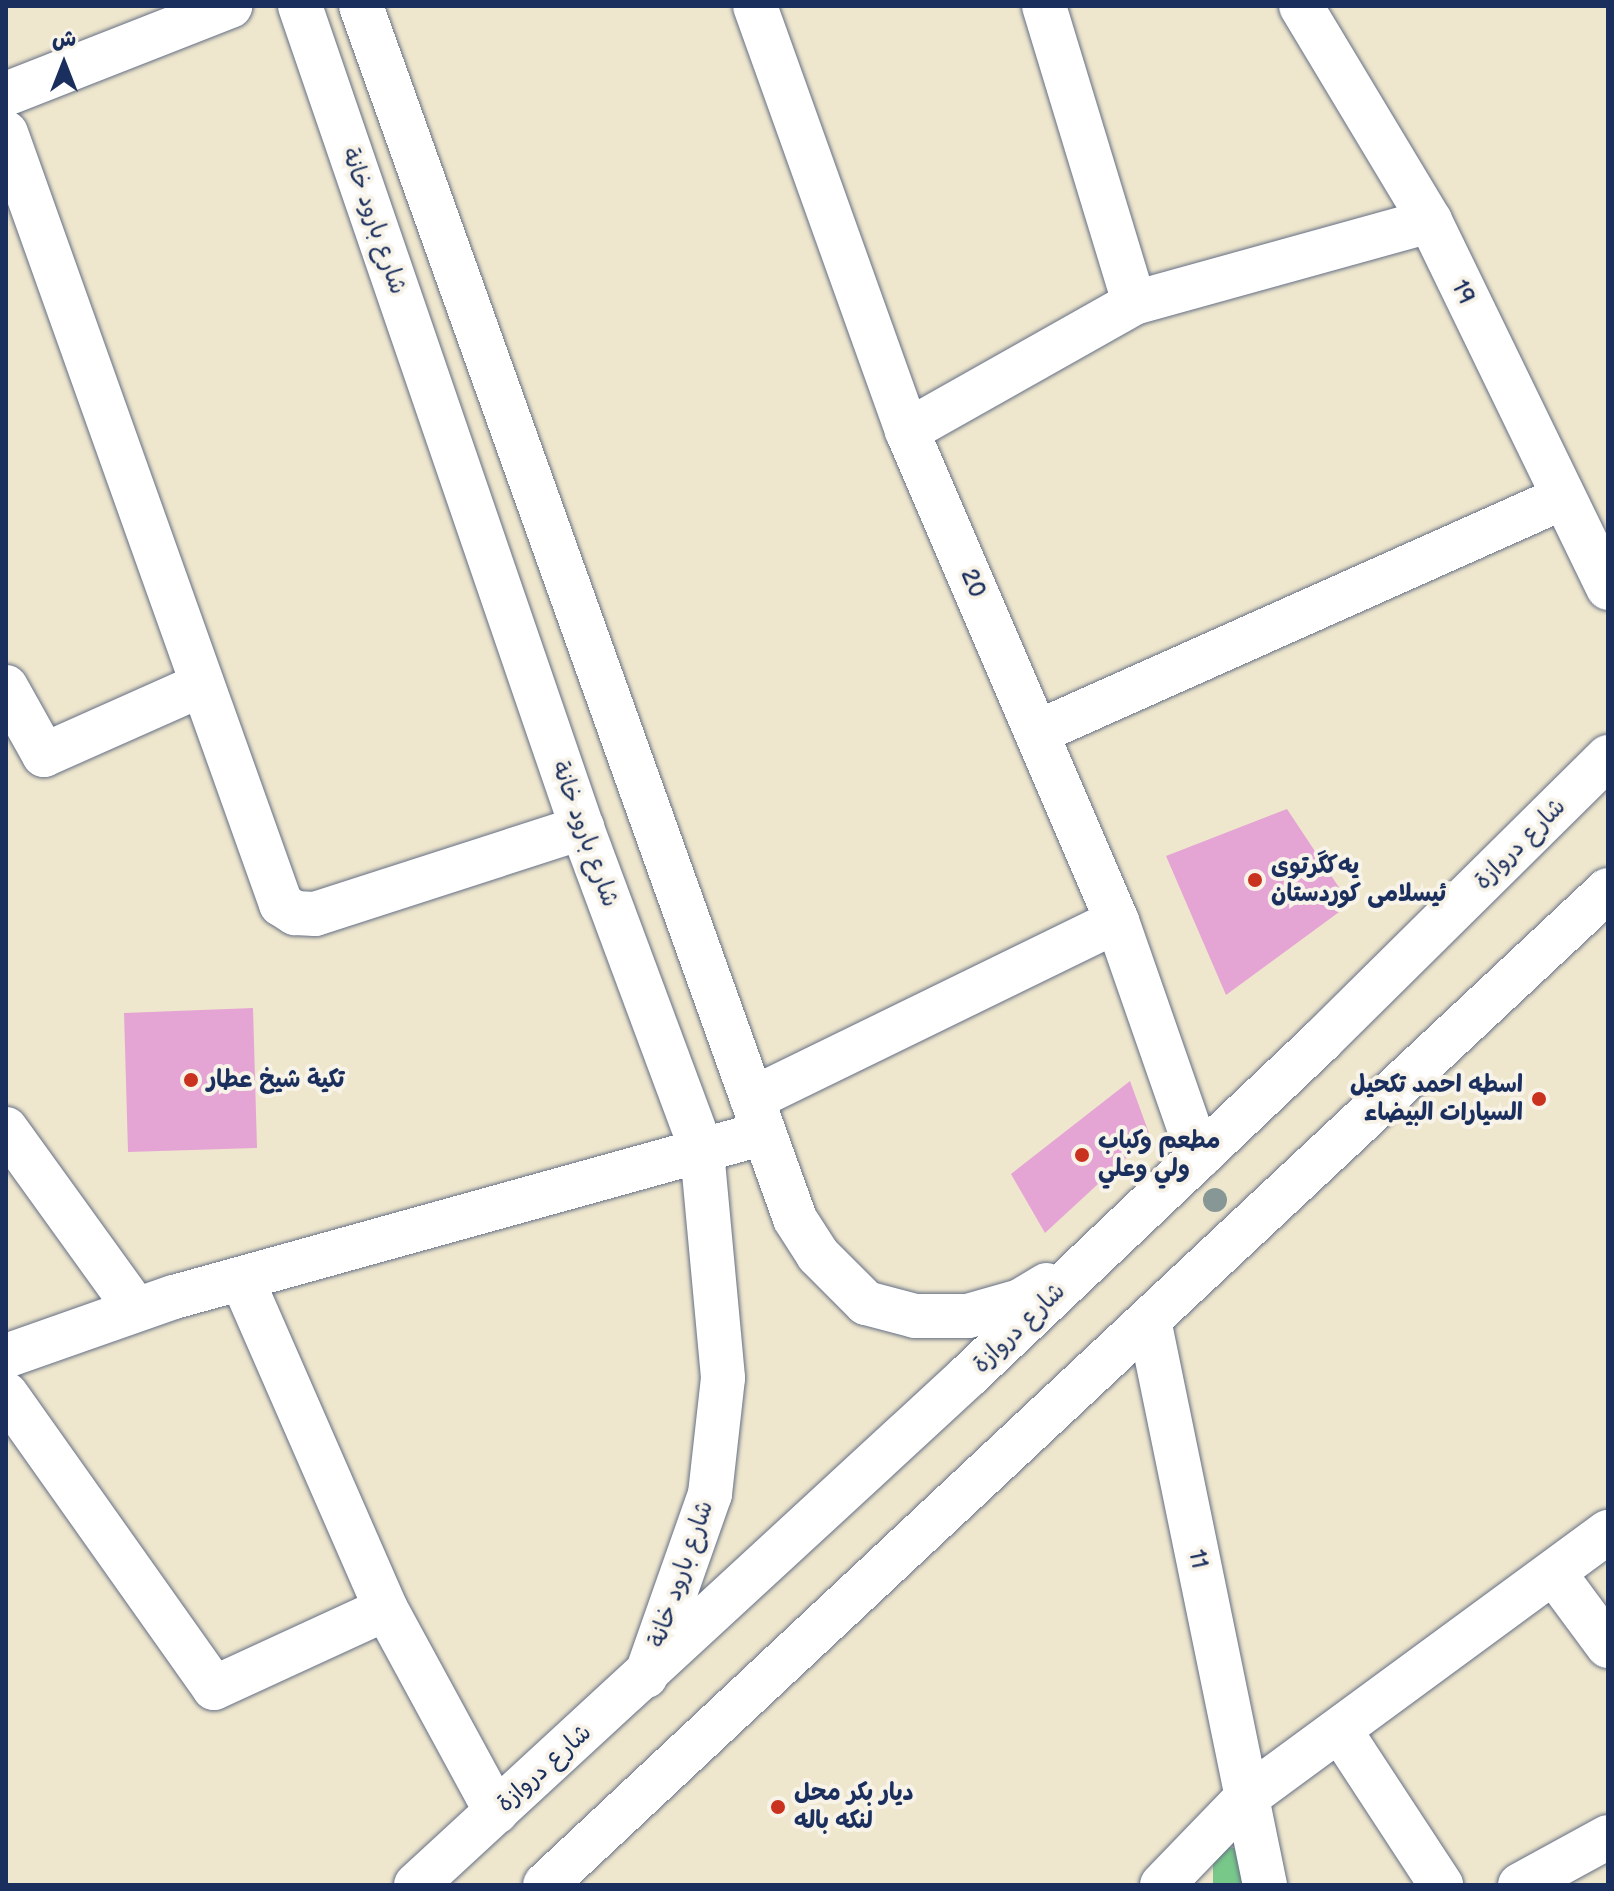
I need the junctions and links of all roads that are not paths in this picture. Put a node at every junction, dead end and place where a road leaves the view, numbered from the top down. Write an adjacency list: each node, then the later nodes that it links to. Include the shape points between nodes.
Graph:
1 (230, 6): 7 (street)
2 (300, 6): 18 (street, شارع بارود خانة)
3 (361, 6): 21 (street)
4 (755, 6): 11 (street, 20)
5 (1044, 6): 10 (street)
6 (1301, 6): 9 (street, 19)
7 (6, 94)
8 (6, 133): 14 (street)
9 (1430, 221): 10 (street); 12 (street, 19)
10 (1134, 303): 11 (street)
11 (907, 431): 16 (street, 20)
12 (1562, 498): 13 (street, 19); 16 (street)
13 (1608, 588)
14 (199, 686): 15 (street, via 44,755); 18 (street, via 281,904 295,913 315,914)
15 (6, 687)
16 (1038, 732): 20 (street, 20)
17 (1608, 757): 24 (street, شارع دروازة)
18 (582, 828): 23 (street, شارع بارود خانة)
19 (1608, 890): 28 (street)
20 (1117, 921): 21 (street); 24 (street, 20)
21 (758, 1116): 23 (street); 25 (street, via 795,1219 818,1255 866,1303 915,1316 968,1316 1020,1301)
22 (6, 1129): 27 (street)
23 (702, 1151): 26 (street); 35 (street, شارع بارود خانة, via 723,1378 714,1465 710,1494)
24 (1199, 1157): 25 (street, شارع دروازة)
25 (1085, 1265): 35 (street, شارع دروازة)
26 (242, 1280): 27 (street); 33 (street)
27 (136, 1309): 29 (street)
28 (1149, 1320): 37 (street, 11); 41 (street)
29 (6, 1356)
30 (6, 1394): 33 (street, via 214,1688)
31 (1608, 1532): 32 (street)
32 (1554, 1573): 34 (street); 36 (street)
33 (386, 1609): 38 (street)
34 (1608, 1646)
35 (646, 1676): 38 (street, شارع دروازة)
36 (1341, 1732): 37 (street); 44 (street)
37 (1247, 1797): 42 (street); 43 (street, 11)
38 (496, 1812): 40 (street, شارع دروازة)
39 (1608, 1837): 45 (street)
40 (416, 1885)
41 (545, 1885)
42 (1162, 1885)
43 (1265, 1885)
44 (1441, 1885)
45 (1520, 1885)

